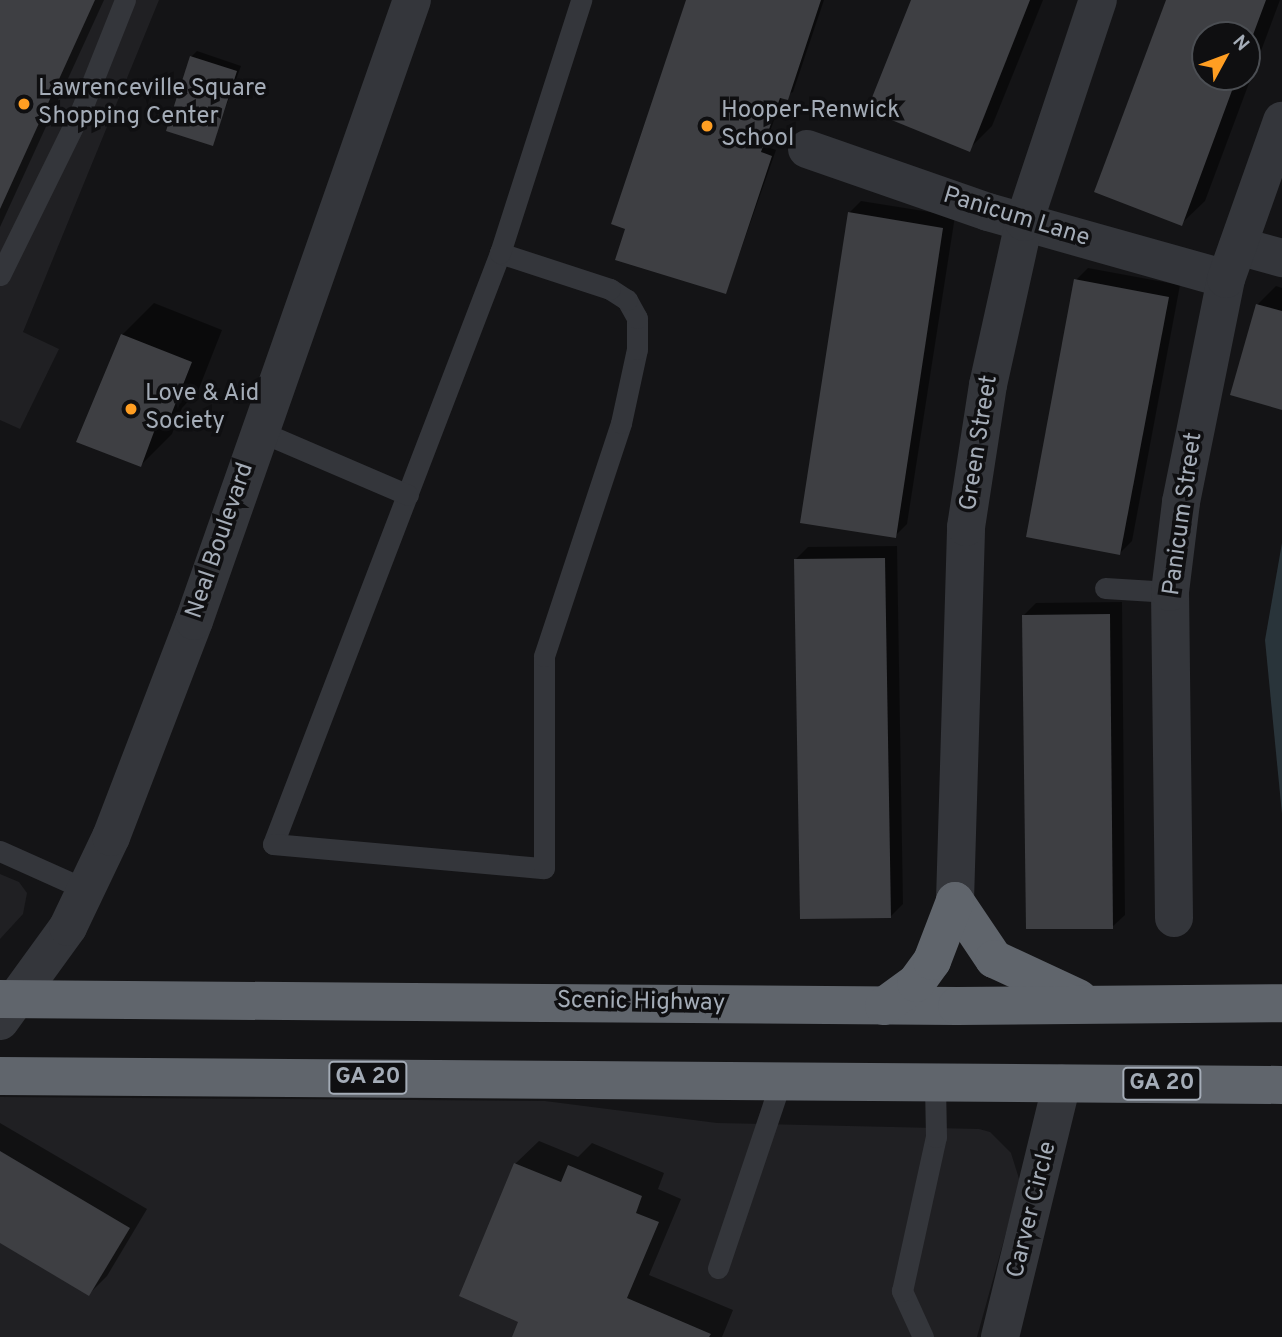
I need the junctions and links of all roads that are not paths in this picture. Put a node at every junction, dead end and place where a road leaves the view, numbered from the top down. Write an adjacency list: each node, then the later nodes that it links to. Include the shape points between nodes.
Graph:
1 (125, 0): 11 (lane, via 82,108)
2 (412, 0): 12 (street, Neal Boulevard)
3 (581, 0): 8 (lane)
4 (1098, 0): 7 (street, Green Street)
5 (1282, 121): 10 (street, Panicum Street)
6 (807, 149): 7 (street, Panicum Lane)
7 (1024, 222): 10 (street, Panicum Lane); 18 (street, Green Street, via 988,385 966,527)
8 (500, 253): 13 (lane); 13 (lane, via 610,289 627,300 637,318 637,349 621,423 544,656 544,868 272,845)
9 (1282, 258): 10 (street, Panicum Lane)
10 (1232, 262): 15 (street, Panicum Street, via 1181,502)
11 (0, 275)
12 (259, 431): 13 (lane); 17 (street, Neal Boulevard, via 194,621)
13 (408, 495)
14 (1105, 588): 15 (lane)
15 (1170, 592): 19 (street, Panicum Street)
16 (0, 850): 17 (lane)
17 (87, 890): 22 (street, Neal Boulevard, via 68,927)
18 (955, 901): 21 (highway, via 994,959 1027,978); 23 (highway, via 932,961 916,983)
19 (1174, 918)
20 (1282, 1003): 21 (highway, Scenic Highway)
21 (1096, 1005): 23 (highway, Scenic Highway)
22 (5, 1006): 23 (highway, Scenic Highway)
23 (884, 1006)
24 (0, 1076): 25 (highway, GA 20)
25 (781, 1081): 26 (highway, GA 20); 29 (lane)
26 (935, 1083): 27 (highway, GA 20); 30 (lane, via 936,1137 902,1291)
27 (1062, 1083): 28 (highway, GA 20); 31 (street, Carver Circle)
28 (1282, 1086)
29 (718, 1268)
30 (923, 1337)
31 (1000, 1337)

